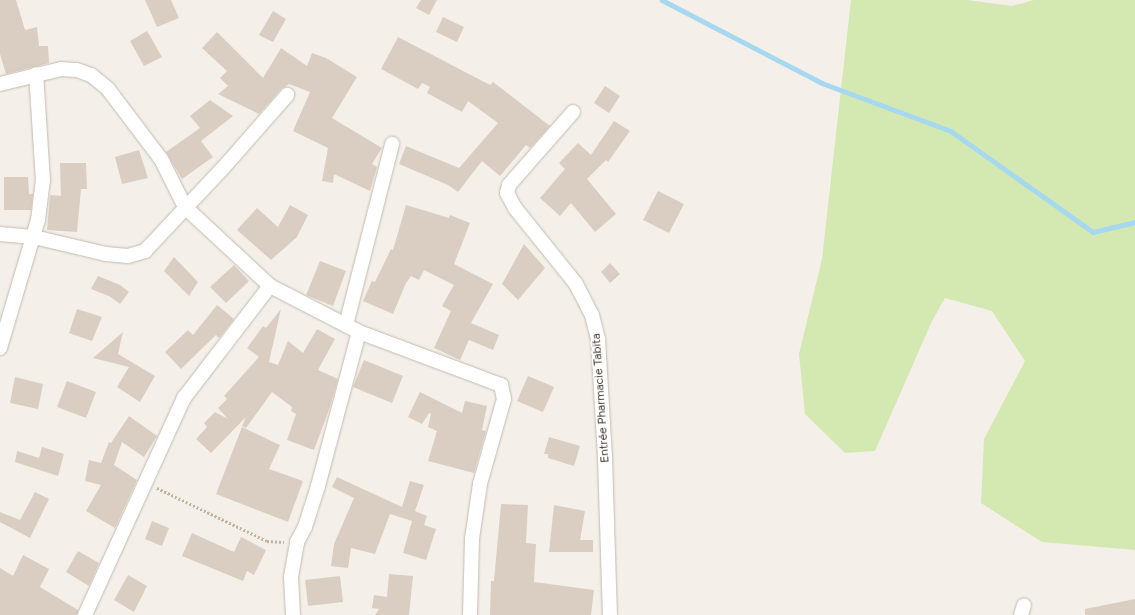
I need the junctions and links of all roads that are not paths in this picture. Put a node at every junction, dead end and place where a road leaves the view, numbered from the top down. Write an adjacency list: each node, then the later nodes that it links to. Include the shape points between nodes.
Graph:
1 (36, 74): 2 (street); 6 (street, via 61,69 77,70 91,75 108,89 161,159); 8 (street, via 43,181)
2 (0, 84)
3 (287, 95): 6 (street)
4 (573, 112): 16 (street, Entrée Pharmacie Tabita, via 509,185 507,193 515,208 576,284 592,315 598,339)
5 (392, 144): 10 (street)
6 (186, 206): 8 (street, via 145,251 128,256 106,254); 9 (street)
7 (0, 234): 8 (street)
8 (34, 237): 12 (street)
9 (270, 286): 10 (street); 13 (street, via 184,398)
10 (346, 325): 11 (street)
11 (359, 332): 14 (street, via 318,486 305,528 297,542 291,578); 15 (street, via 501,385 504,392 480,484 472,539)
12 (0, 348)
13 (85, 615)
14 (293, 615)
15 (470, 615)
16 (610, 615)

